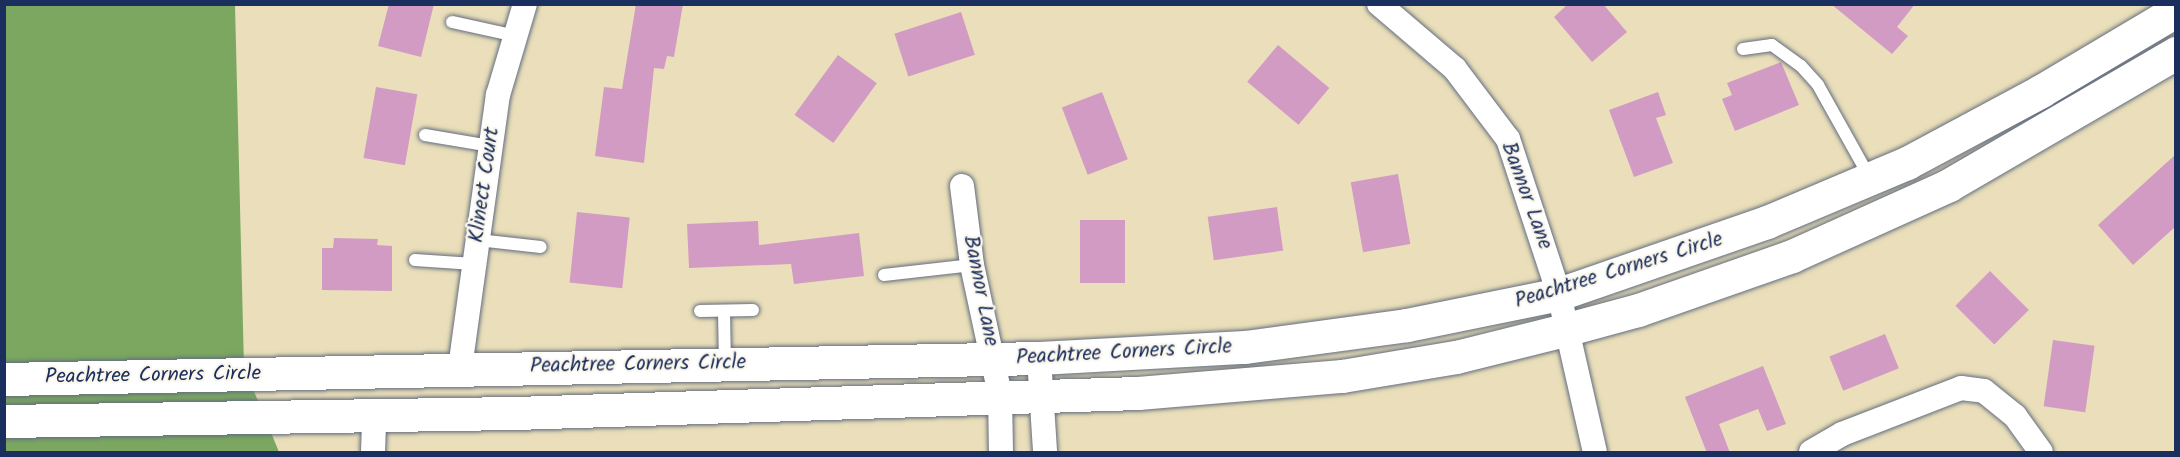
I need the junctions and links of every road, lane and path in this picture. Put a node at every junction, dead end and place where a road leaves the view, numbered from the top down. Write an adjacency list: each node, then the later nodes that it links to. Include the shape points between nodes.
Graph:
1 (525, 4): 5 (street, Klinect Court)
2 (1379, 4): 18 (street, Bannor Lane, via 1455,69 1508,139)
3 (2175, 12): 10 (street, Peachtree Corners Circle, via 2041,91)
4 (452, 22): 5 (lane)
5 (516, 36): 9 (street, Klinect Court, via 498,95)
6 (1743, 49): 10 (lane, via 1772,45 1801,66 1818,85)
7 (2175, 53): 22 (street, Peachtree Corners Circle, via 1949,185 1889,213 1792,255 1638,310)
8 (425, 135): 9 (lane)
9 (491, 146): 12 (street, Klinect Court)
10 (1870, 179): 18 (street, Peachtree Corners Circle, via 1704,246)
11 (962, 186): 16 (street, Bannor Lane)
12 (478, 240): 13 (lane); 15 (street, Klinect Court)
13 (541, 246)
14 (415, 260): 15 (lane)
15 (474, 264): 26 (street, Klinect Court)
16 (972, 265): 17 (lane); 24 (street, Bannor Lane)
17 (884, 275)
18 (1559, 294): 22 (street, Bannor Lane); 23 (street, Peachtree Corners Circle, via 1431,321 1245,347)
19 (753, 310): 21 (lane)
20 (700, 311): 21 (lane)
21 (724, 312): 25 (lane)
22 (1568, 330): 29 (street, Peachtree Corners Circle, via 1456,357 1342,376 1243,387); 35 (street, Bannor Lane)
23 (1039, 358): 24 (street, Peachtree Corners Circle); 29 (street)
24 (992, 359): 25 (street, Peachtree Corners Circle); 28 (street, Bannor Lane)
25 (725, 364): 26 (street, Peachtree Corners Circle)
26 (460, 368): 27 (street, Peachtree Corners Circle)
27 (4, 379)
28 (1000, 395): 29 (street, Peachtree Corners Circle); 30 (street, Peachtree Corners Circle); 33 (street, Bannor Lane)
29 (1042, 396): 34 (street)
30 (374, 416): 31 (street, Peachtree Corners Circle); 32 (street)
31 (4, 420)
32 (373, 453)
33 (1001, 453)
34 (1045, 453)
35 (1595, 453)
36 (1811, 453): 37 (street, via 1842,434 1961,388 1983,391 2014,416)
37 (2041, 453)

